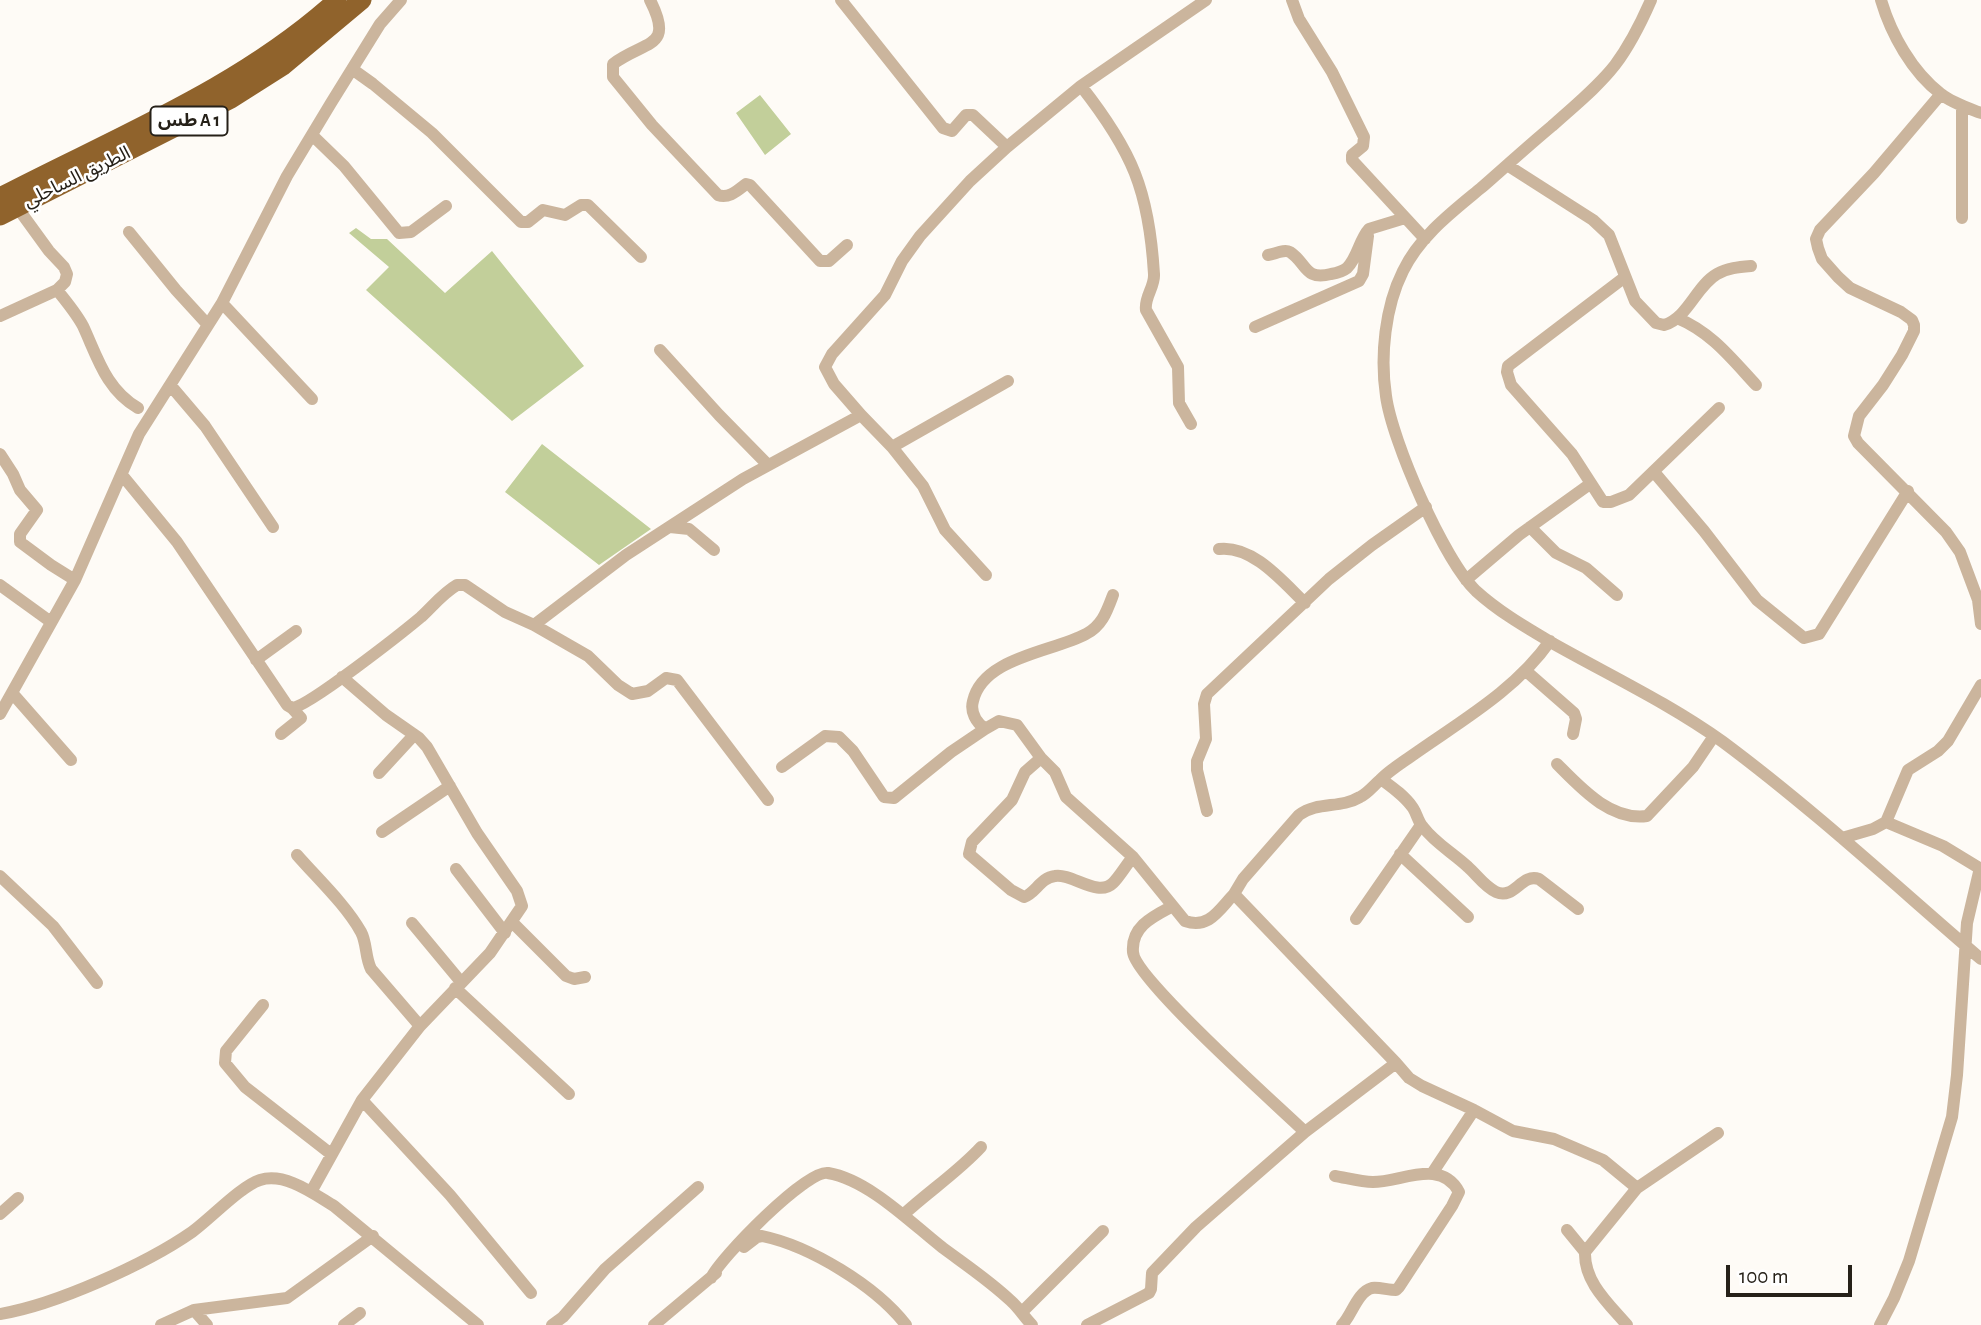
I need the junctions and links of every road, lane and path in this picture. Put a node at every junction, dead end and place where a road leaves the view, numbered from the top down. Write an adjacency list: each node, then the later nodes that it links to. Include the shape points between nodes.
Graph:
1 (337, 0): 19 (highway, الطريق الساحلي / طس A 1, via 288,40 188,103)
2 (362, 0): 19 (highway, الطريق الساحلي / طس A 1, via 283,66 231,99)
3 (401, 0): 10 (street)
4 (650, 0): 25 (street, via 659,18 658,37 620,58 612,70 652,125 718,195 731,195 750,185 820,261 829,261)
5 (841, 0): 16 (street, via 943,128 952,131 966,115 973,115)
6 (1206, 0): 11 (street)
7 (1292, 0): 20 (street, via 1364,137 1352,160)
8 (1651, 0): 17 (street, via 1632,39 1594,89)
9 (1881, 0): 12 (street, via 1898,41)
10 (352, 69): 15 (street); 27 (street, via 432,133 520,222 528,222 543,210 565,215 588,205)
11 (1081, 86): 16 (street); 44 (street, via 1121,140 1135,169 1152,236 1154,280 1146,310 1178,367 1179,403)
12 (1941, 94): 13 (street); 51 (street, via 1816,239 1822,258 1850,288 1901,312 1914,324 1902,355 1859,416 1854,436)
13 (1962, 106): 14 (street); 21 (street)
14 (1981, 113)
15 (312, 135): 18 (street, via 399,233 411,232); 31 (street)
16 (1007, 147): 43 (street, via 920,236 885,295 827,360 827,375)
17 (1507, 165): 24 (street); 29 (street, via 1609,235)
18 (446, 206)
19 (6, 207): 30 (street, via 64,267 65,282)
20 (1405, 218): 22 (street); 24 (street)
21 (1962, 218)
22 (1369, 229): 26 (street, via 1349,266 1328,275 1307,272 1286,251); 35 (street, via 1359,281)
23 (129, 232): 34 (street)
24 (1425, 239): 52 (street, via 1403,270 1392,298 1386,330 1385,396)
25 (847, 245)
26 (1268, 255)
27 (641, 257)
28 (1751, 266): 33 (street, via 1718,273)
29 (1625, 277): 33 (street, via 1635,301 1656,323 1664,325); 50 (street, via 1508,366 1511,385 1572,454)
30 (57, 290): 32 (street); 41 (street, via 81,323 111,385)
31 (222, 303): 34 (street); 40 (street)
32 (0, 316)
33 (1676, 318): 38 (street, via 1716,341)
34 (208, 325): 39 (street)
35 (1255, 327)
36 (660, 350): 47 (street)
37 (1008, 382): 45 (street)
38 (1756, 385)
39 (171, 386): 49 (street, via 139,434); 53 (street, via 205,426)
40 (312, 399)
41 (138, 408)
42 (1719, 408): 48 (street)
43 (861, 415): 45 (street); 47 (street)
44 (1191, 424)
45 (892, 447): 58 (street, via 923,486 945,530)
46 (0, 454): 59 (street, via 37,510 20,534 20,542)
47 (768, 465): 54 (street)
48 (1654, 472): 50 (street, via 1629,495 1611,502 1603,502); 51 (street, via 1757,600 1804,638 1819,634)
49 (122, 475): 59 (street); 71 (street, via 177,542)
50 (1590, 484): 55 (street)
51 (1908, 491): 64 (street, via 1960,552)
52 (1426, 507): 60 (street); 65 (street, via 1329,579)
53 (273, 527)
54 (669, 527): 57 (street, via 689,529); 68 (street)
55 (1530, 527): 60 (street); 63 (street, via 1556,554 1586,568)
56 (1219, 549): 65 (street, via 1245,553)
57 (714, 550)
58 (986, 575)
59 (75, 580): 66 (street)
60 (1466, 580): 70 (street, via 1520,624)
61 (0, 585): 66 (street)
62 (1113, 595): 78 (street, via 1099,624 1086,634 990,674 972,705)
63 (1618, 595)
64 (1979, 598): 67 (street)
65 (1306, 603): 91 (street, via 1207,694 1206,739 1197,761)
66 (51, 622): 75 (street)
67 (1981, 624)
68 (534, 625): 73 (street, via 465,585 457,585); 90 (street, via 588,656 632,694 648,691 666,678 677,680)
69 (296, 631): 71 (street)
70 (1550, 641): 72 (street); 82 (street)
71 (256, 660): 76 (street)
72 (1526, 671): 81 (street, via 1574,713); 88 (street)
73 (342, 677): 76 (street, via 302,706); 80 (street)
74 (1981, 685): 92 (street, via 1948,741 1908,770)
75 (13, 694): 77 (street); 84 (street)
76 (292, 708): 79 (street, via 301,718)
77 (0, 714)
78 (985, 729): 83 (street, via 999,721 1017,725); 86 (street, via 894,798 884,797 839,737 825,736)
79 (281, 734)
80 (414, 734): 87 (street); 89 (street, via 428,747)
81 (1573, 734)
82 (1714, 736): 85 (street, via 1693,767 1647,816 1629,815 1595,800); 95 (street)
83 (1041, 758): 98 (street, via 1055,772 1066,797); 98 (street, via 1025,772 1012,800 972,842 969,854 1024,897 1042,881 1058,875 1106,888)
84 (71, 760)
85 (1557, 764)
86 (782, 766)
87 (379, 773)
88 (1381, 779): 93 (street, via 1414,809); 102 (street, via 1355,800 1320,805 1299,814)
89 (450, 786): 94 (street); 108 (street, via 521,898 522,906)
90 (768, 800)
91 (1207, 811)
92 (1886, 822): 95 (street); 99 (street, via 1944,846)
93 (1421, 825): 96 (street); 104 (street, via 1496,891 1513,892 1533,877)
94 (382, 832)
95 (1842, 838): 109 (street)
96 (1400, 854): 105 (street); 106 (street)
97 (296, 855): 115 (street, via 352,918 371,969)
98 (1133, 856): 103 (street)
99 (1980, 868): 109 (street)
100 (456, 869): 108 (street)
101 (0, 876): 112 (street, via 53,926)
102 (1234, 894): 103 (street, via 1206,922 1196,925); 116 (street)
103 (1171, 907): 120 (street, via 1141,925 1132,949 1134,961 1161,994)
104 (1578, 909)
105 (1468, 917)
106 (1356, 919)
107 (412, 923): 113 (street)
108 (509, 928): 111 (street, via 566,976); 113 (street)
109 (1965, 946): 110 (street); 142 (street, via 1952,1117 1912,1251)
110 (1981, 959)
111 (585, 977)
112 (97, 983)
113 (458, 985): 115 (street); 117 (street)
114 (263, 1005): 123 (street, via 226,1051 225,1063 245,1087)
115 (420, 1026): 118 (street)
116 (1396, 1063): 119 (street, via 1422,1086); 120 (street)
117 (569, 1094)
118 (362, 1100): 123 (street); 137 (street, via 450,1195)
119 (1474, 1110): 124 (street); 127 (street, via 1513,1131 1554,1139 1595,1156)
120 (1305, 1132): 151 (street, via 1164,1259 1152,1273 1149,1293)
121 (1718, 1133): 127 (street)
122 (982, 1147): 131 (street)
123 (331, 1154): 128 (street)
124 (1433, 1172): 125 (street, via 1370,1182); 152 (street, via 1457,1188 1458,1197 1399,1287 1367,1290)
125 (1335, 1176)
126 (698, 1187): 147 (street, via 605,1269)
127 (1637, 1188): 135 (street)
128 (312, 1192): 134 (street); 141 (street, via 279,1179 260,1180 160,1251 89,1286)
129 (18, 1198): 130 (street)
130 (0, 1214)
131 (903, 1215): 136 (street, via 870,1191 820,1173 759,1222); 139 (street)
132 (1567, 1230): 135 (street)
133 (1103, 1231): 139 (street)
134 (373, 1236): 138 (street, via 287,1298); 146 (street)
135 (1584, 1252): 153 (street, via 1592,1283)
136 (711, 1278): 148 (street); 149 (street, via 757,1237 768,1237 845,1273)
137 (531, 1293)
138 (194, 1310): 143 (street); 144 (street)
139 (1022, 1312): 150 (street)
140 (360, 1313): 145 (street)
141 (0, 1314)
142 (1882, 1322): 154 (street)
143 (161, 1325)
144 (207, 1325)
145 (344, 1325)
146 (478, 1325)
147 (552, 1325)
148 (654, 1325)
149 (906, 1325)
150 (1032, 1325)
151 (1087, 1325)
152 (1342, 1325)
153 (1627, 1325)
154 (1897, 1325)

